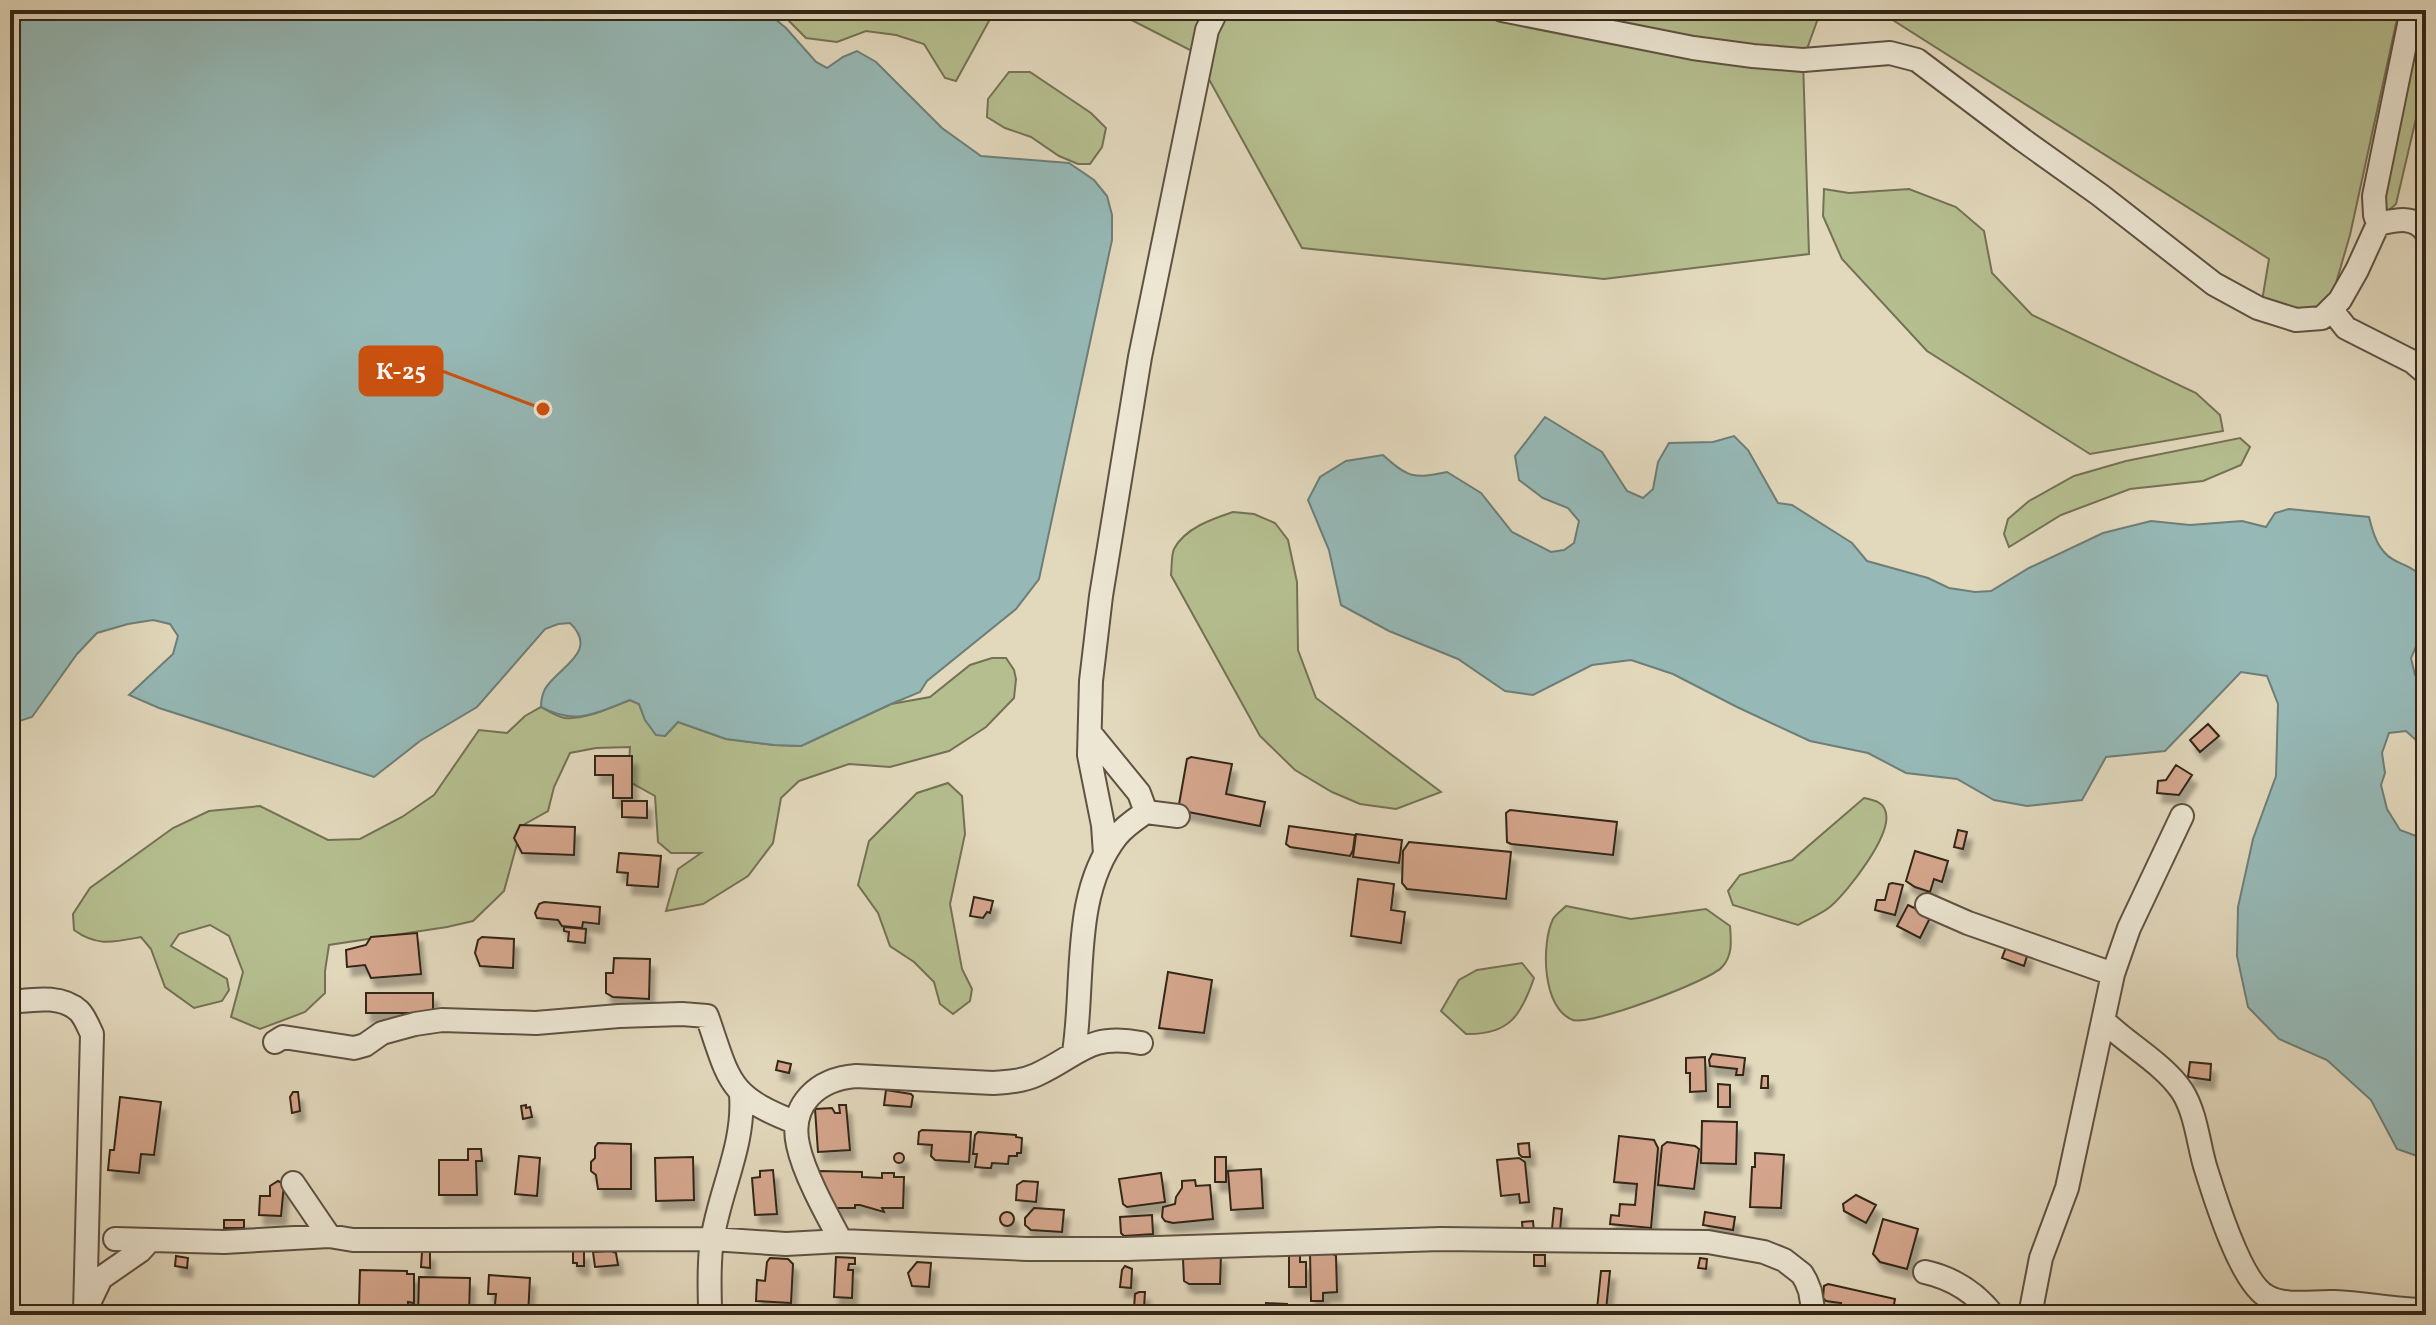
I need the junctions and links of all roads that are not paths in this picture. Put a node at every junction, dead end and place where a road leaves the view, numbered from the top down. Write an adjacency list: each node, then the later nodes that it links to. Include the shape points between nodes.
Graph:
1 (1502, 10): 6 (street, via 1723,52 1803,60 1890,53 1917,60 2214,284 2258,308 2296,320 2322,318)
2 (2412, 10): 4 (street, via 2374,196)
3 (1209, 17): 8 (street, via 1117,494 1091,681)
4 (2378, 224): 5 (street, via 2413,221); 6 (street)
5 (2425, 228)
6 (2331, 309): 7 (street, via 2346,328)
7 (2426, 373)
8 (1090, 733): 9 (street, via 1139,793); 12 (street)
9 (1146, 812): 10 (street); 12 (street)
10 (1178, 816)
11 (2182, 816): 14 (street)
12 (1105, 854): 19 (street, via 1085,918)
13 (1927, 905): 14 (street)
14 (2113, 974): 16 (street)
15 (10, 1002): 30 (street, via 67,1003 82,1013 92,1034)
16 (2104, 1021): 29 (street, via 2181,1089 2247,1275 2267,1297); 34 (street, via 2067,1188 2041,1258)
17 (275, 1042): 20 (street, via 283,1037 354,1048 382,1033 442,1020 536,1023 707,1016 726,1074)
18 (1141, 1043): 19 (street, via 1118,1039)
19 (1074, 1052): 21 (street, via 1014,1081 843,1077 816,1088)
20 (741, 1095): 21 (street); 25 (street, via 743,1115)
21 (797, 1123): 27 (street, via 798,1146)
22 (293, 1183): 23 (street)
23 (329, 1236): 25 (street); 26 (street)
24 (115, 1239): 26 (street)
25 (712, 1239): 27 (street); 31 (street)
26 (150, 1240): 30 (street, via 101,1278)
27 (841, 1241): 32 (street, via 1027,1249 1441,1239 1708,1242 1784,1260 1806,1281)
28 (1925, 1272): 33 (street, via 1963,1286)
29 (2426, 1310)
30 (85, 1314)
31 (710, 1315)
32 (1814, 1315)
33 (1993, 1315)
34 (2030, 1315)

